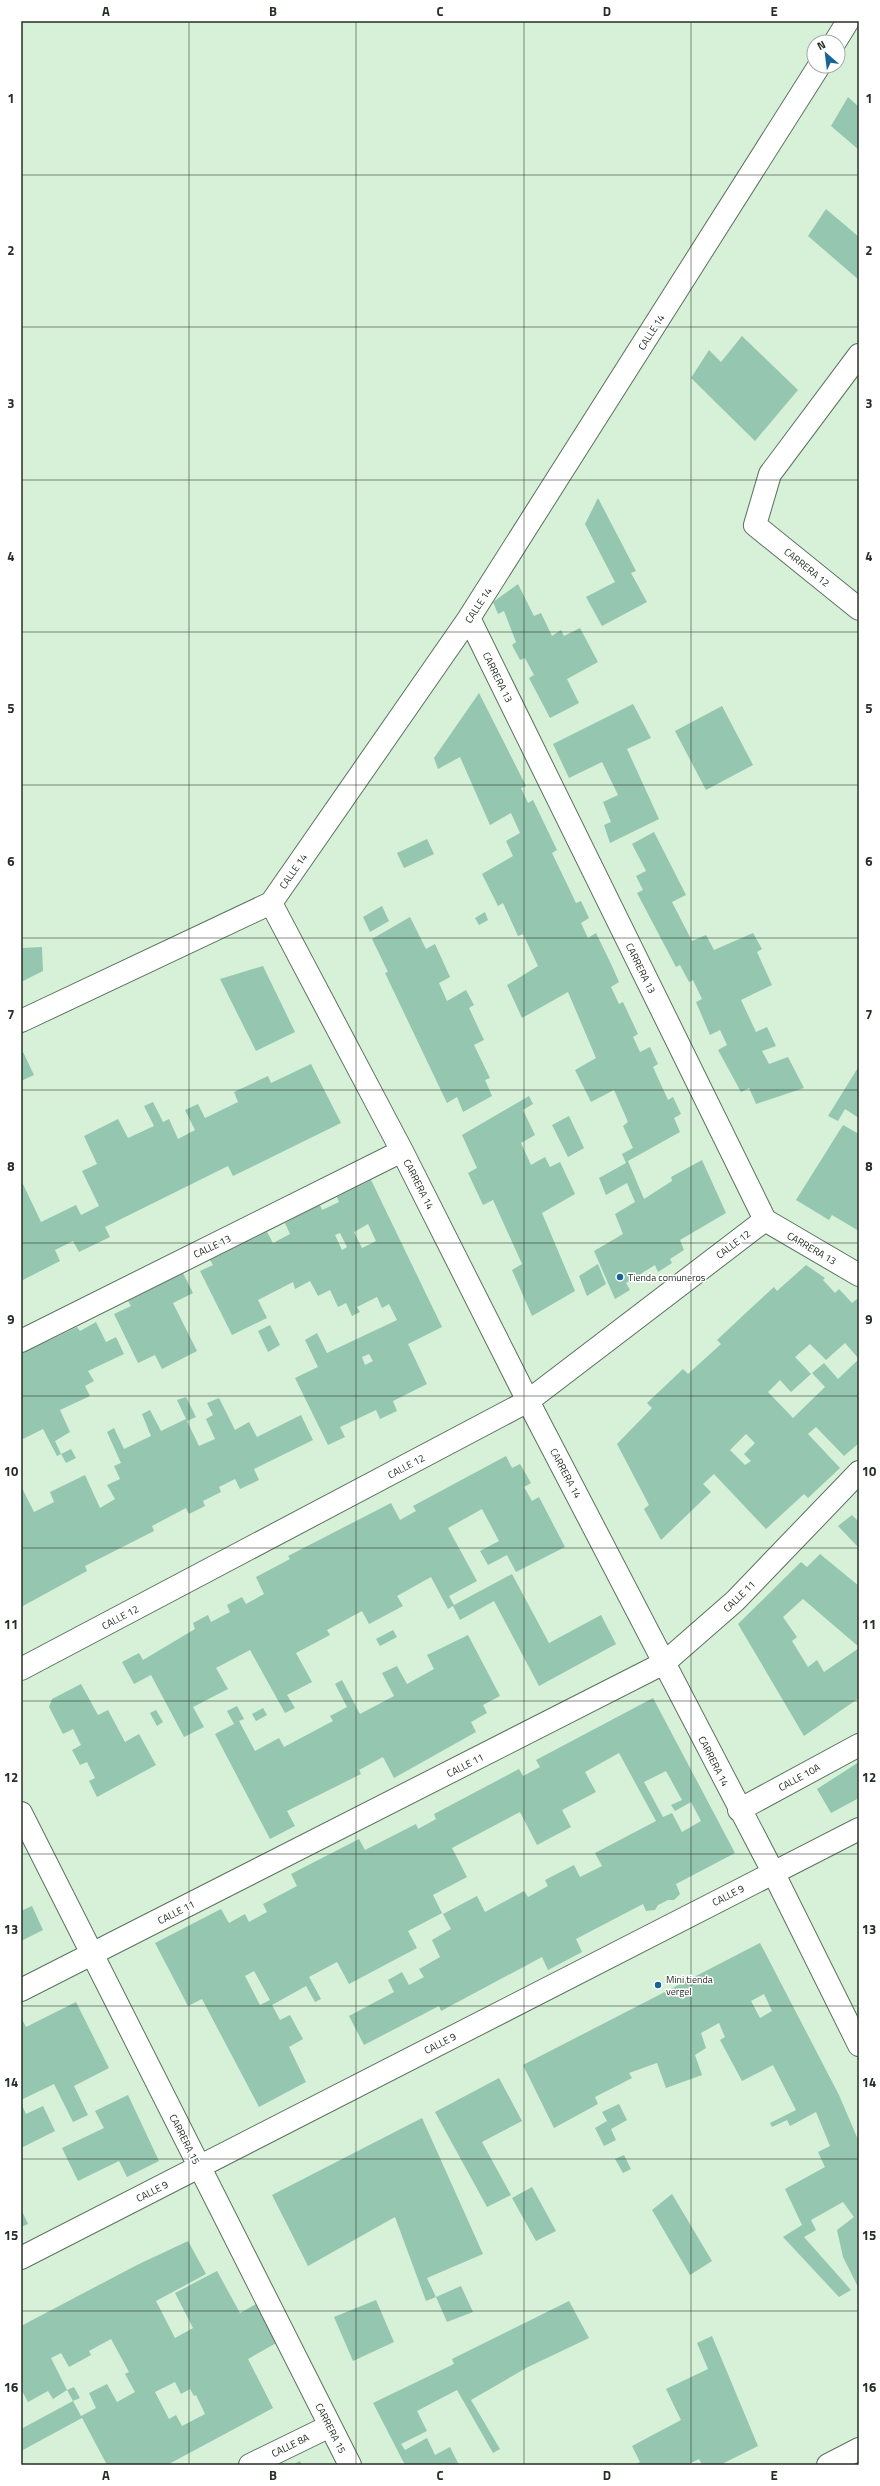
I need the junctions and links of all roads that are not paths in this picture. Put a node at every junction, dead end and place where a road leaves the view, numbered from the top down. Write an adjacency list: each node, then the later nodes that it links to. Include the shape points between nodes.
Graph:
1 (848, 21): 2 (street)
2 (840, 34)
3 (814, 74): 6 (street, CALLE 14)
4 (859, 355): 5 (street, CARRERA 12, via 770,474 755,525)
5 (859, 609)
6 (470, 618): 7 (street, CALLE 14); 10 (street, CARRERA 13)
7 (270, 903): 8 (street, CALLE 14); 9 (street, CARRERA 14)
8 (21, 1021)
9 (402, 1151): 12 (street, CALLE 13); 13 (street, CARRERA 14)
10 (765, 1220): 11 (street, CARRERA 13); 13 (street, CALLE 12)
11 (859, 1276)
12 (21, 1341)
13 (528, 1401): 15 (street, CARRERA 14); 16 (street, CALLE 12)
14 (859, 1472): 15 (street, CALLE 11, via 735,1601)
15 (664, 1663): 18 (street, CARRERA 14); 22 (street, CALLE 11)
16 (21, 1669)
17 (859, 1745): 18 (street, CALLE 10A)
18 (739, 1810): 21 (street, CARRERA 14)
19 (21, 1813): 22 (street, CARRERA 15)
20 (859, 1828): 21 (street, CALLE 9)
21 (773, 1872): 24 (street, CARRERA 14); 25 (street, CALLE 9)
22 (92, 1954): 23 (street, CALLE 11); 25 (street, CARRERA 15)
23 (21, 1990)
24 (859, 2045)
25 (199, 2166): 26 (street, CALLE 9); 27 (street, CARRERA 15)
26 (21, 2258)
27 (330, 2426): 29 (street, CALLE 8A); 30 (street, CARRERA 15)
28 (859, 2449): 31 (street)
29 (250, 2465)
30 (350, 2465)
31 (828, 2465)

